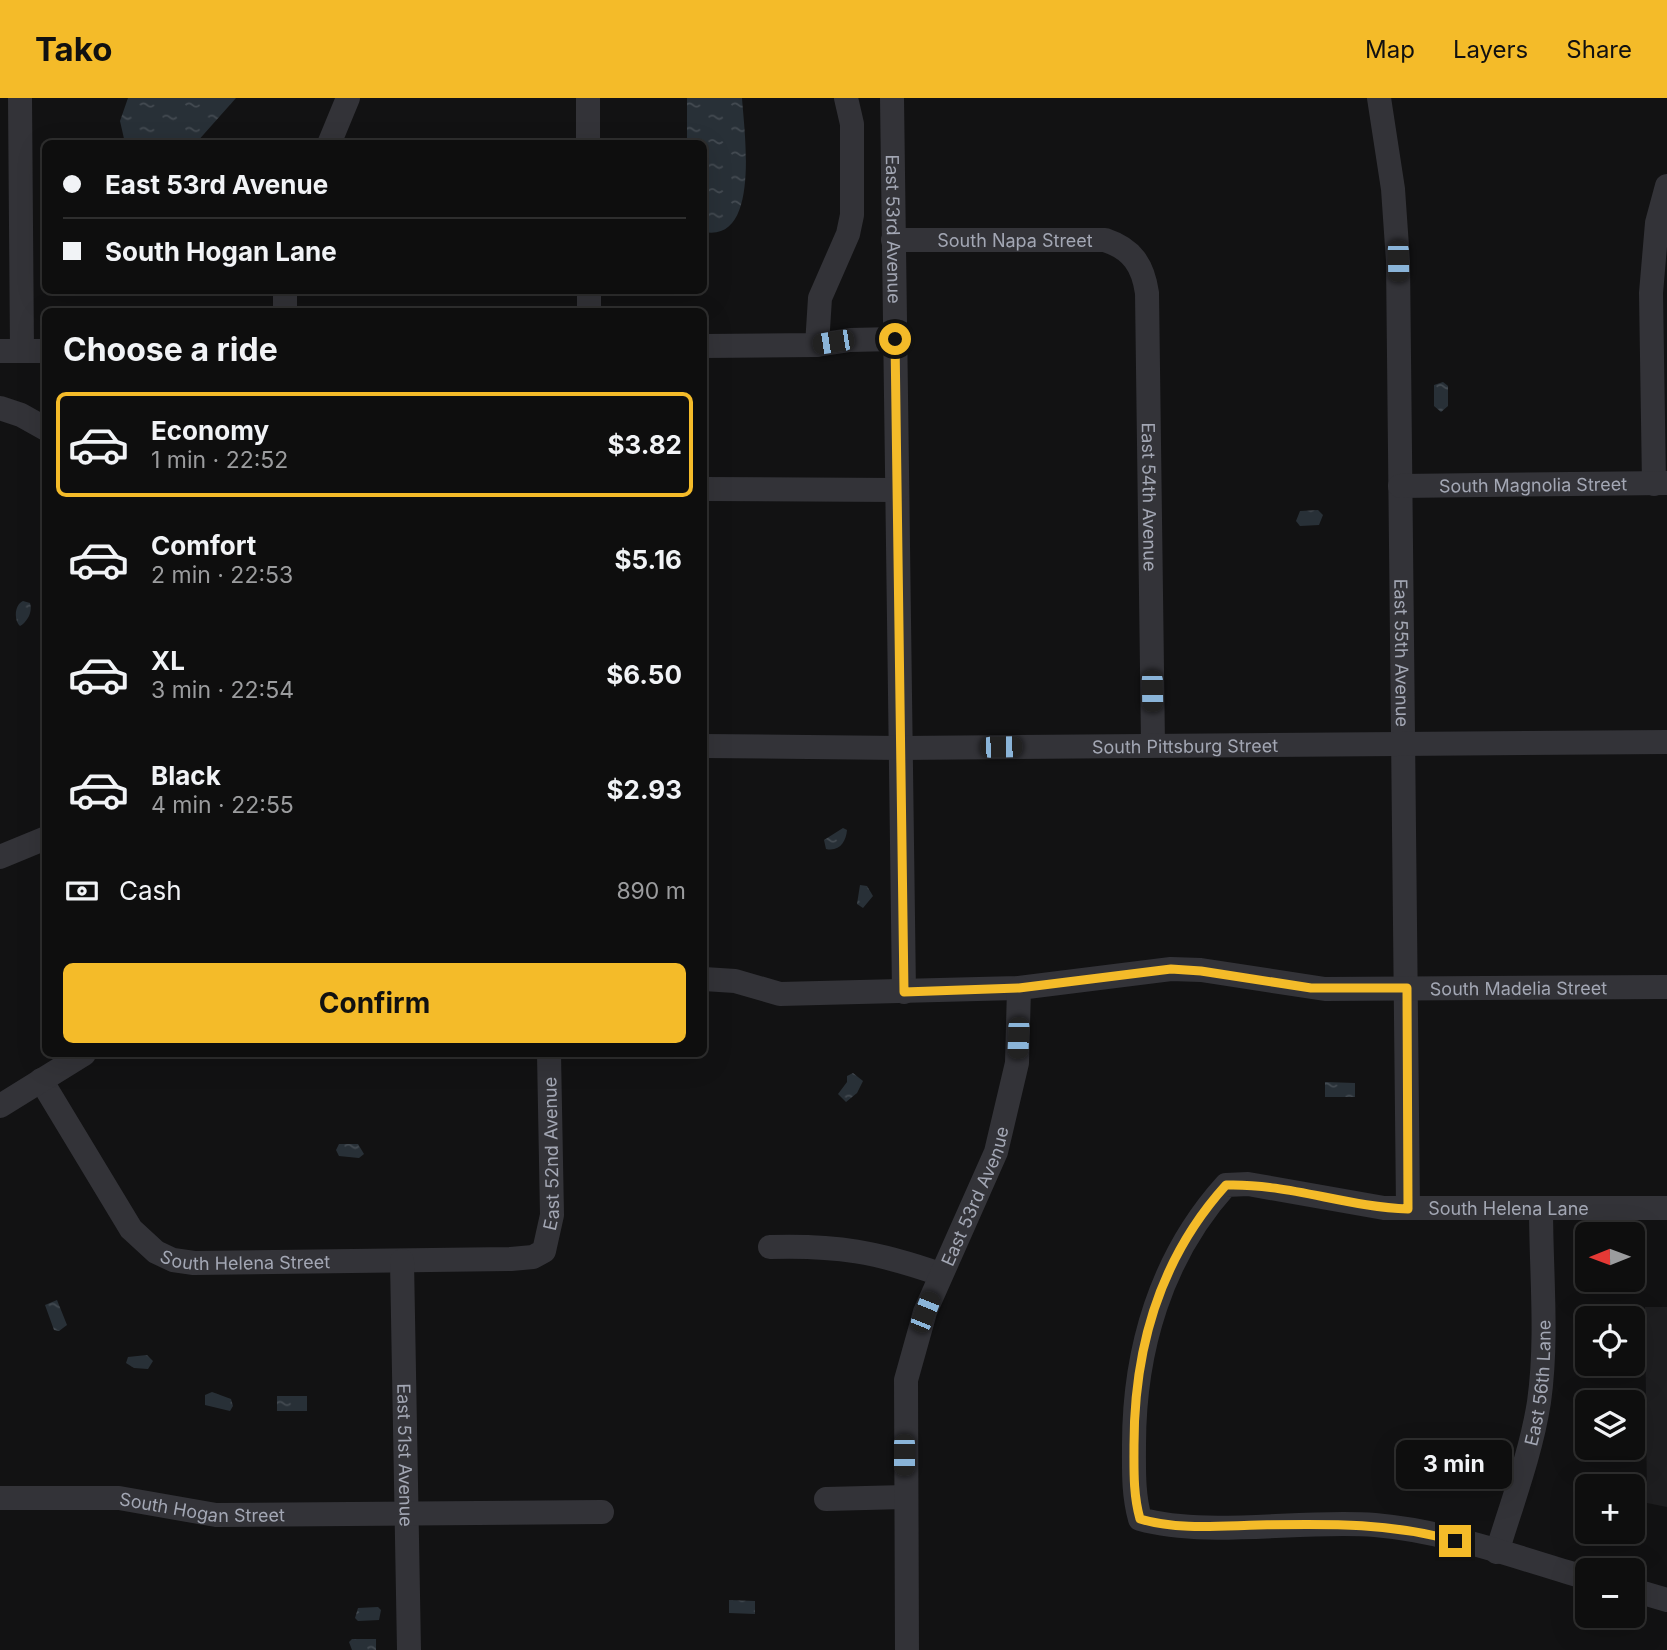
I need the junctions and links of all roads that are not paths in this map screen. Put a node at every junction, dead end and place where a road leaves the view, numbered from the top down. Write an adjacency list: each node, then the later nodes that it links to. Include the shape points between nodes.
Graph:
1 (20, 98): 15 (street)
2 (348, 98): 7 (street)
3 (587, 98): 8 (street)
4 (846, 98): 12 (street, via 852,124 852,215 820,298)
5 (892, 98): 10 (street, East 53rd Avenue)
6 (1379, 98): 19 (street, East 55th Avenue, via 1397,248)
7 (331, 140)
8 (588, 140)
9 (1666, 192): 18 (street, via 1657,223 1651,293)
10 (893, 240): 11 (street, South Napa Street, via 1088,239 1115,243); 13 (street, East 53rd Avenue)
11 (1132, 255): 24 (street, East 54th Avenue, via 1142,269 1147,293)
12 (817, 345): 13 (street, via 850,340); 14 (street)
13 (895, 345): 21 (street, East 53rd Avenue)
14 (707, 346)
15 (23, 351)
16 (0, 408): 17 (street)
17 (42, 427)
18 (1661, 484): 19 (street, South Magnolia Street)
19 (1401, 486): 23 (street, East 55th Avenue)
20 (707, 489): 21 (street)
21 (897, 490): 26 (street, East 53rd Avenue)
22 (1667, 742): 23 (street, South Pittsburg Street)
23 (1405, 743): 24 (street, South Pittsburg Street); 32 (street, East 55th Avenue)
24 (1153, 744): 26 (street, South Pittsburg Street)
25 (707, 746): 26 (street, South Pittsburg Street)
26 (900, 748): 33 (street, East 53rd Avenue)
27 (42, 840): 28 (street)
28 (0, 857)
29 (707, 979): 33 (street, South Madelia Street, via 736,981 780,994)
30 (1667, 987): 32 (street, South Madelia Street)
31 (1019, 988): 32 (street, South Madelia Street, via 1171,969 1311,988); 33 (street, South Madelia Street); 44 (street, East 53rd Avenue, via 1017,1063 996,1152)
32 (1407, 988): 40 (street, East 55th Avenue)
33 (904, 992)
34 (79, 1057): 36 (street)
35 (549, 1057): 42 (street, East 52nd Avenue, via 552,1215)
36 (41, 1080): 37 (street); 43 (street, South Helena Street, via 131,1229 156,1252 194,1263)
37 (0, 1106)
38 (1541, 1208): 39 (street, South Helena Lane); 40 (street, South Helena Lane); 50 (street, East 56th Lane, via 1543,1362 1539,1399 1533,1437)
39 (1667, 1208)
40 (1408, 1209): 50 (street, South Helena Lane, via 1248,1184 1226,1185 1200,1219 1167,1279 1142,1345 1134,1418 1134,1484 1140,1519 1181,1526 1373,1525)
41 (770, 1247): 44 (street, via 853,1249 887,1255)
42 (544, 1251): 43 (street, South Helena Street, via 512,1259)
43 (402, 1261): 49 (street, East 51st Avenue)
44 (940, 1274): 45 (street, East 53rd Avenue, via 905,1380)
45 (905, 1497): 47 (street); 55 (street, East 53rd Avenue)
46 (0, 1498): 49 (street, South Hogan Street, via 109,1497 216,1515)
47 (827, 1499)
48 (602, 1512): 49 (street, South Hogan Street)
49 (406, 1513): 54 (street, East 51st Avenue)
50 (1497, 1552): 51 (street)
51 (1575, 1574)
52 (1645, 1594): 53 (street)
53 (1667, 1600)
54 (409, 1650)
55 (907, 1650)

